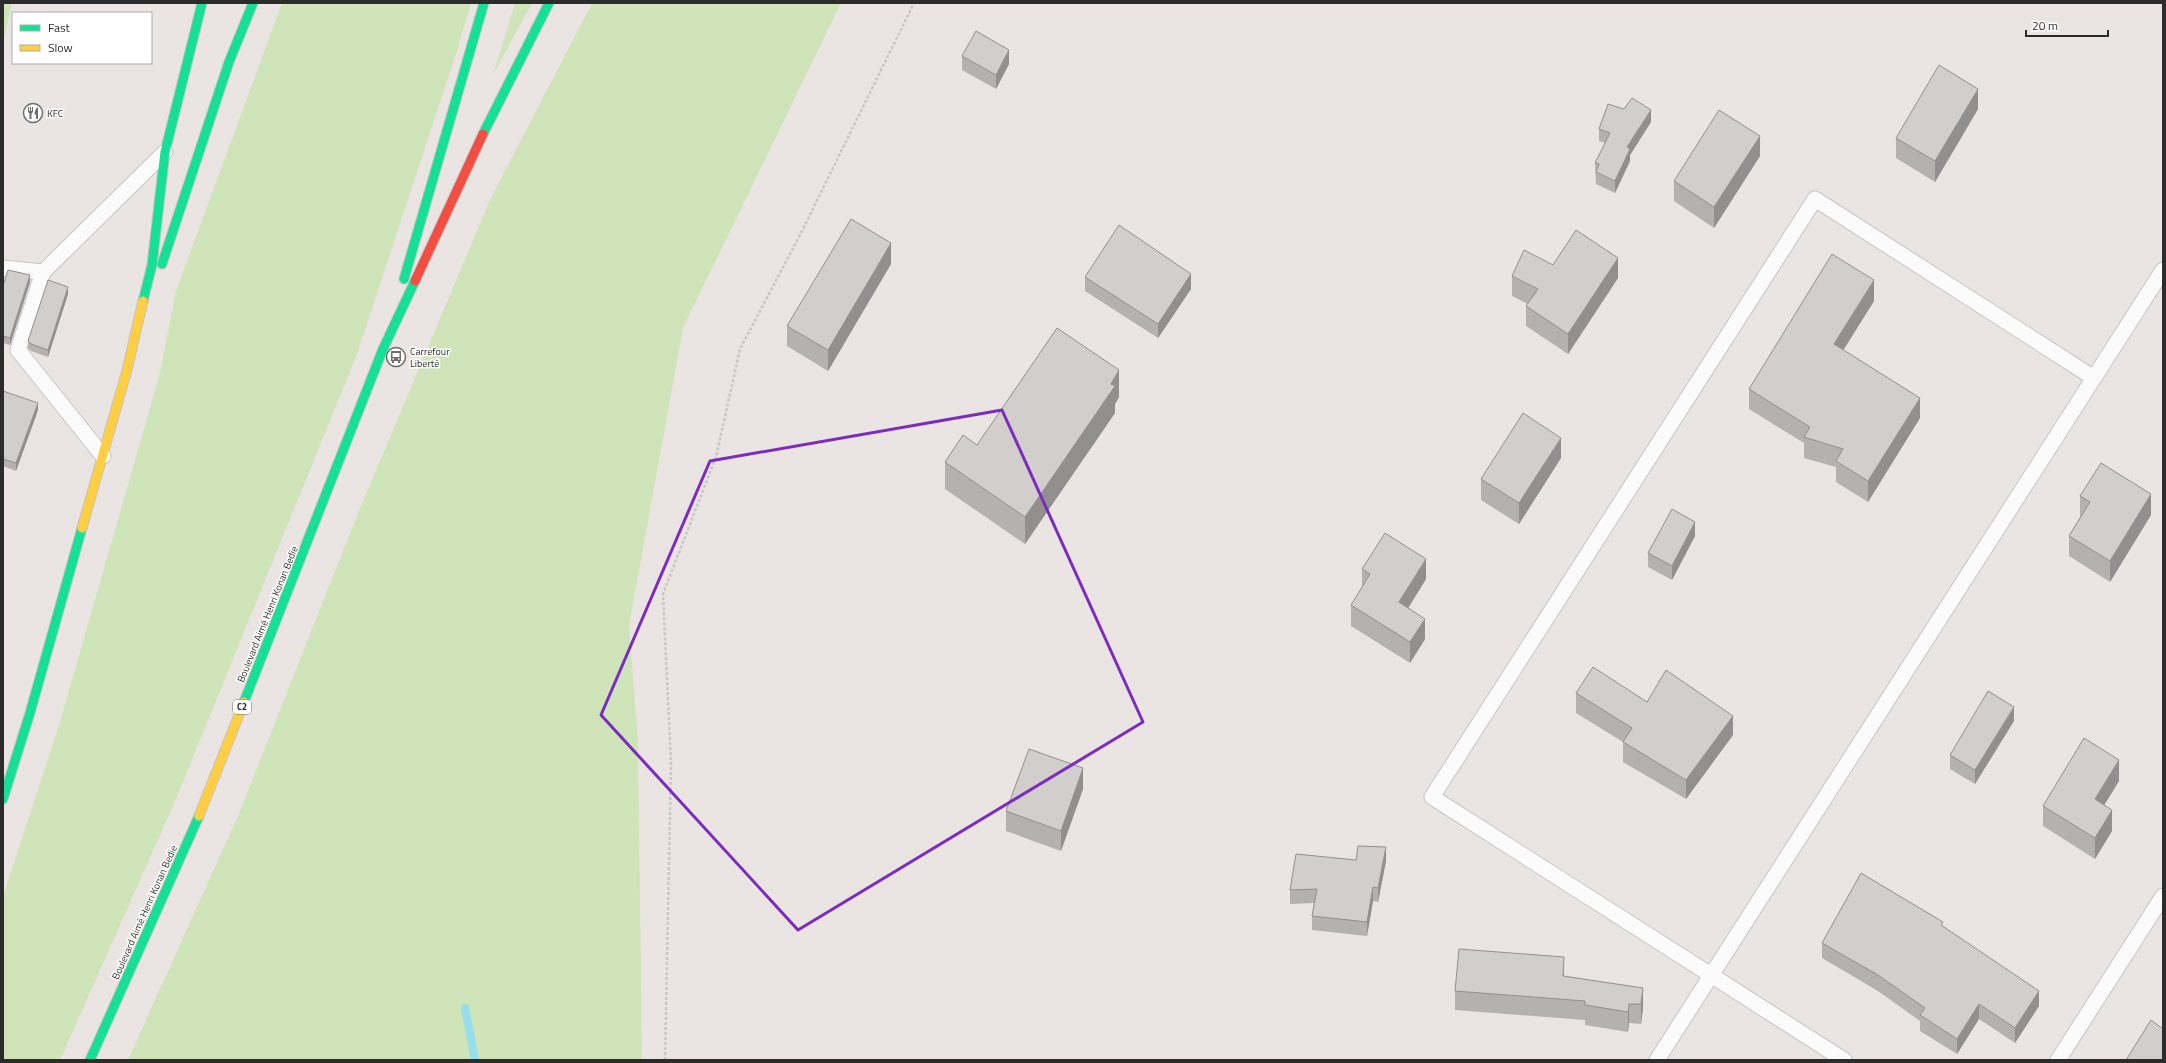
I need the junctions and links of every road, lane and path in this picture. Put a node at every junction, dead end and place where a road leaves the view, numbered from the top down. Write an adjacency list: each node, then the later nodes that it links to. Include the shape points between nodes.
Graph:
1 (197, 3): 7 (highway)
2 (202, 3): 7 (highway)
3 (253, 3): 13 (highway, via 229,62)
4 (484, 3): 12 (highway)
5 (549, 3): 12 (highway, via 499,100)
6 (914, 3): 20 (path, via 801,233 740,348 716,457 664,594 671,764)
7 (196, 26): 8 (highway)
8 (165, 152): 11 (lane); 13 (highway, via 152,265)
9 (3, 268): 11 (lane)
10 (2163, 270): 14 (lane)
11 (43, 272): 15 (lane, via 18,350)
12 (383, 349): 19 (highway, Boulevard Aimé Henri Konan Bedie / C2, via 203,807)
13 (127, 370): 15 (highway)
14 (2094, 378): 18 (lane); 18 (lane, via 1815,199 1811,205 1432,797)
15 (103, 456): 16 (highway)
16 (3, 799)
17 (2163, 896): 23 (lane)
18 (1711, 976): 21 (lane); 22 (lane)
19 (90, 1060)
20 (664, 1060)
21 (1657, 1060)
22 (1844, 1060)
23 (2058, 1060)

